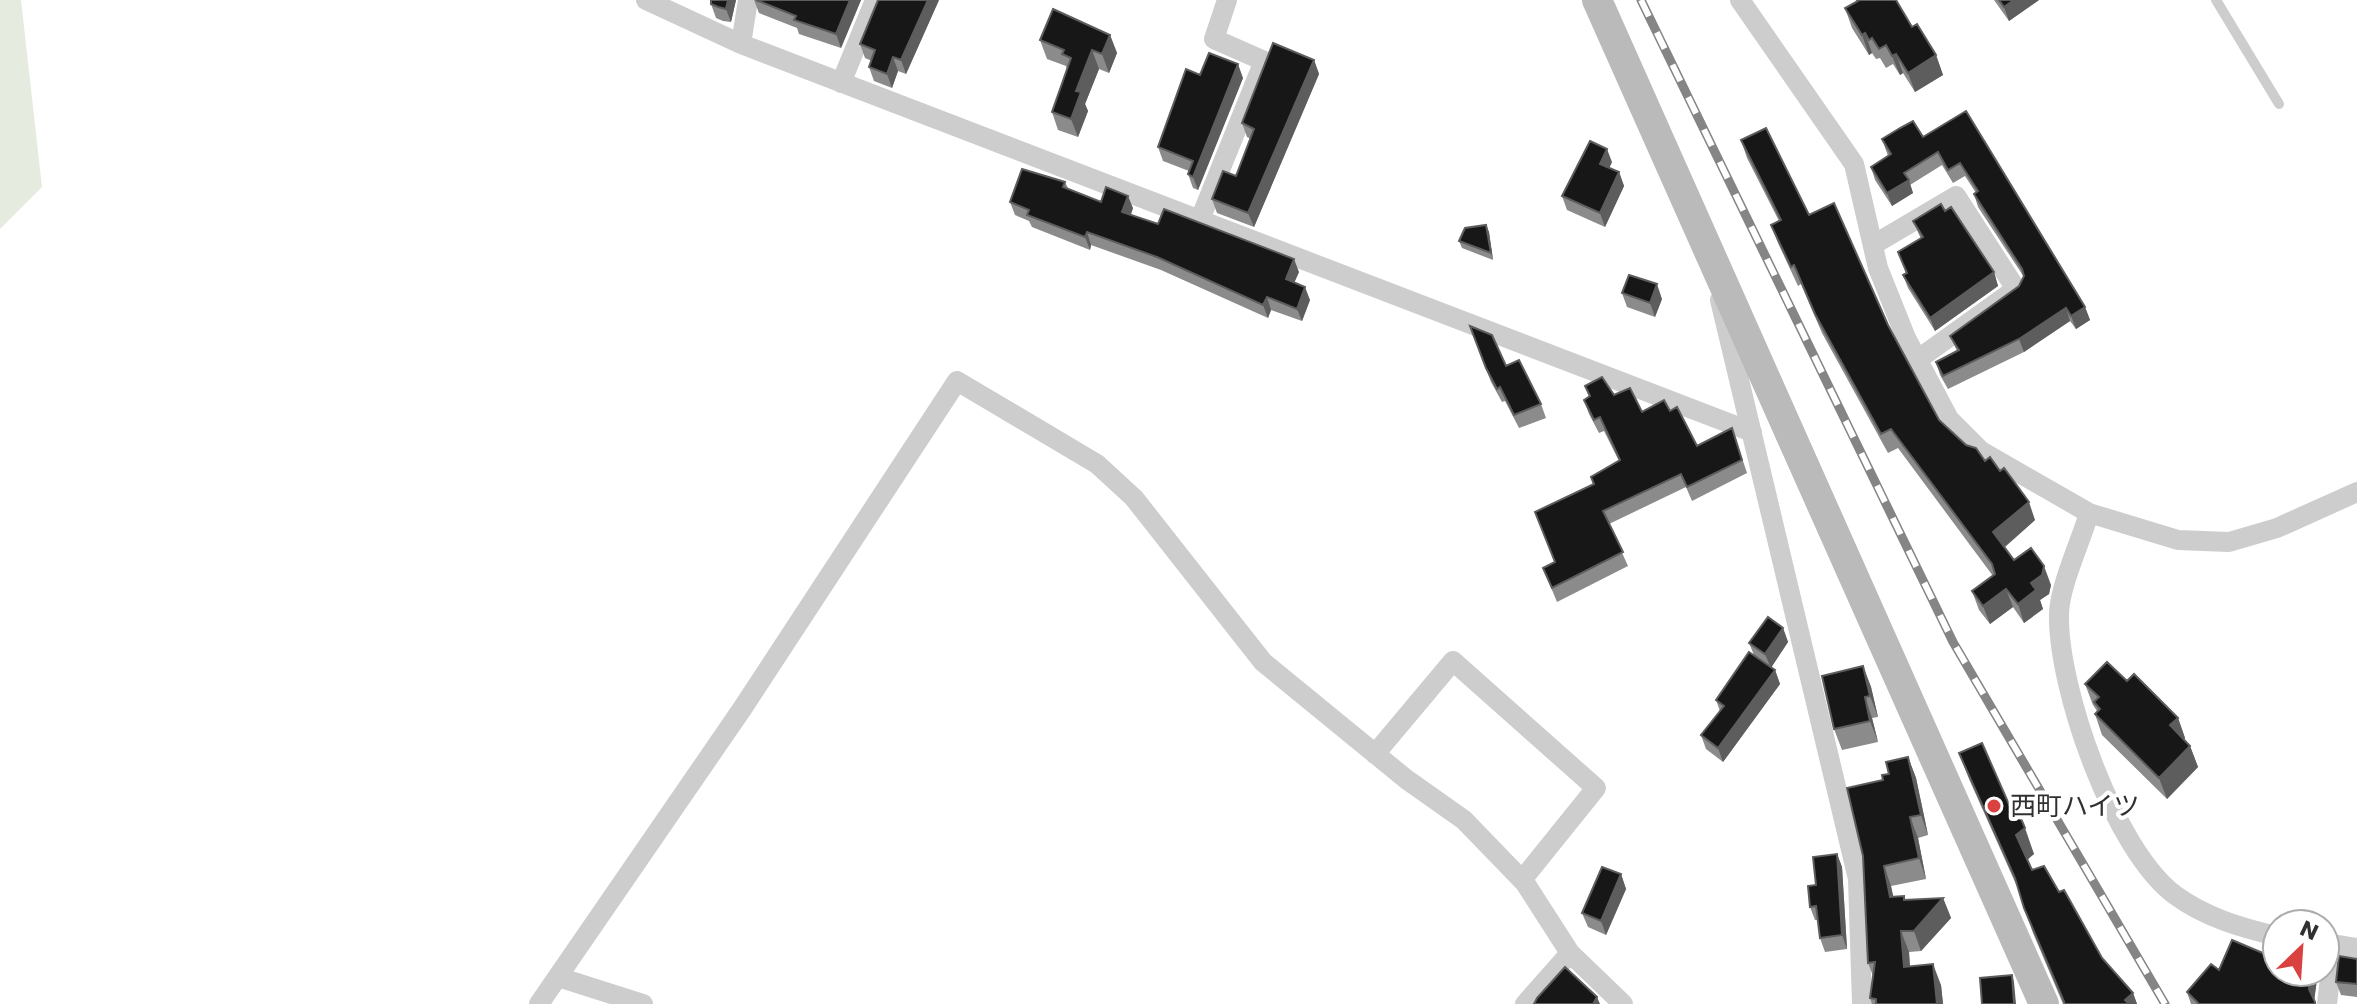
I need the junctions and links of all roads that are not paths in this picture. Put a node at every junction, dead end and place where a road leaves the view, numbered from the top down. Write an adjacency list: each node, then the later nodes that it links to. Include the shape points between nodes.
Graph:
1 (646, 0): 8 (street)
2 (748, 0): 8 (street)
3 (875, 0): 9 (street)
4 (1227, 0): 11 (street, via 1214,39 1264,61)
5 (1597, 0): 13 (street)
6 (1740, 0): 12 (street, via 1854,164)
7 (2216, 0): 10 (lane)
8 (741, 44): 9 (street)
9 (841, 83): 11 (street)
10 (2279, 104)
11 (1199, 222): 15 (street)
12 (1873, 245): 14 (street); 14 (street, via 1956,196 2016,289)
13 (1710, 248): 15 (street); 28 (street)
14 (1917, 360): 17 (street, via 1949,419 1981,451)
15 (1752, 432): 27 (street, via 1858,879)
16 (2357, 492): 17 (street, via 2277,528 2229,542 2178,540)
17 (2089, 513): 20 (street, via 2059,610 2063,669 2086,743 2128,843 2175,895 2236,926)
18 (1375, 754): 19 (street, via 1464,820); 19 (street, via 1453,661 1596,788); 22 (street, via 1263,662 1134,498 1097,464 957,381)
19 (1522, 880): 21 (street)
20 (2261, 932)
21 (1570, 953): 25 (street); 26 (street)
22 (558, 977): 23 (street); 24 (street)
23 (539, 1004)
24 (643, 1004)
25 (1525, 1004)
26 (1623, 1004)
27 (1862, 1004)
28 (2044, 1004)

